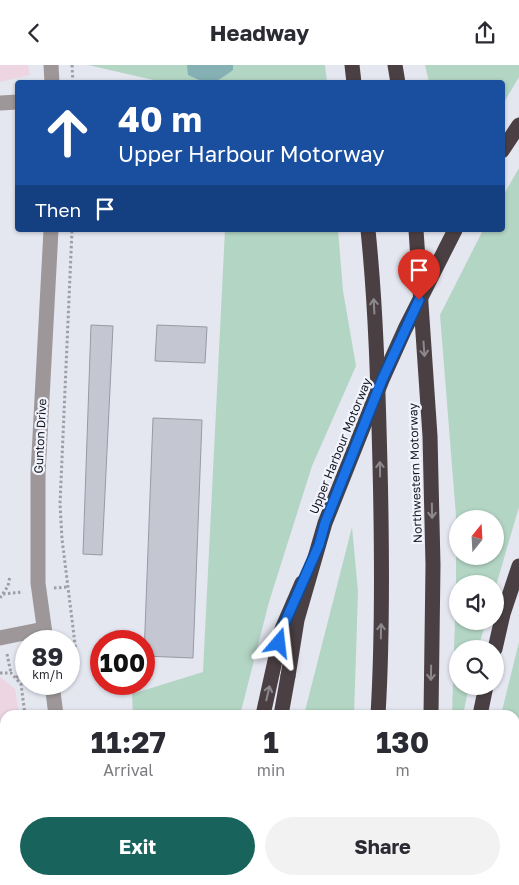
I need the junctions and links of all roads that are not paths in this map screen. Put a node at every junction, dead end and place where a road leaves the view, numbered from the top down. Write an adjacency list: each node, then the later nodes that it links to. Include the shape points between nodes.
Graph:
1 (51, 65): 4 (street)
2 (352, 65): 5 (highway)
3 (395, 65): 6 (highway)
4 (52, 80)
5 (354, 80)
6 (398, 80)
7 (15, 102): 8 (street)
8 (0, 103)
9 (519, 125): 10 (highway)
10 (505, 146)
11 (51, 232): 17 (street, Gunton Drive, via 38,474 38,575)
12 (368, 232): 26 (highway, one-way to 12, via 382,544 378,373)
13 (416, 232): 27 (highway, Northwestern Motorway, one-way to 27, via 430,436)
14 (455, 232): 15 (highway, Upper Harbour Motorway, bridge, via 382,380)
15 (319, 545): 24 (highway, one-way to 15, bridge, via 282,629); 25 (highway, Upper Harbour Motorway, bridge, via 297,620)
16 (519, 566): 20 (highway)
17 (44, 630)
18 (15, 637): 19 (street)
19 (0, 638)
20 (497, 640)
21 (53, 695): 23 (street)
22 (484, 695): 28 (highway)
23 (55, 710)
24 (264, 710)
25 (282, 710)
26 (378, 710)
27 (431, 710)
28 (481, 710)

